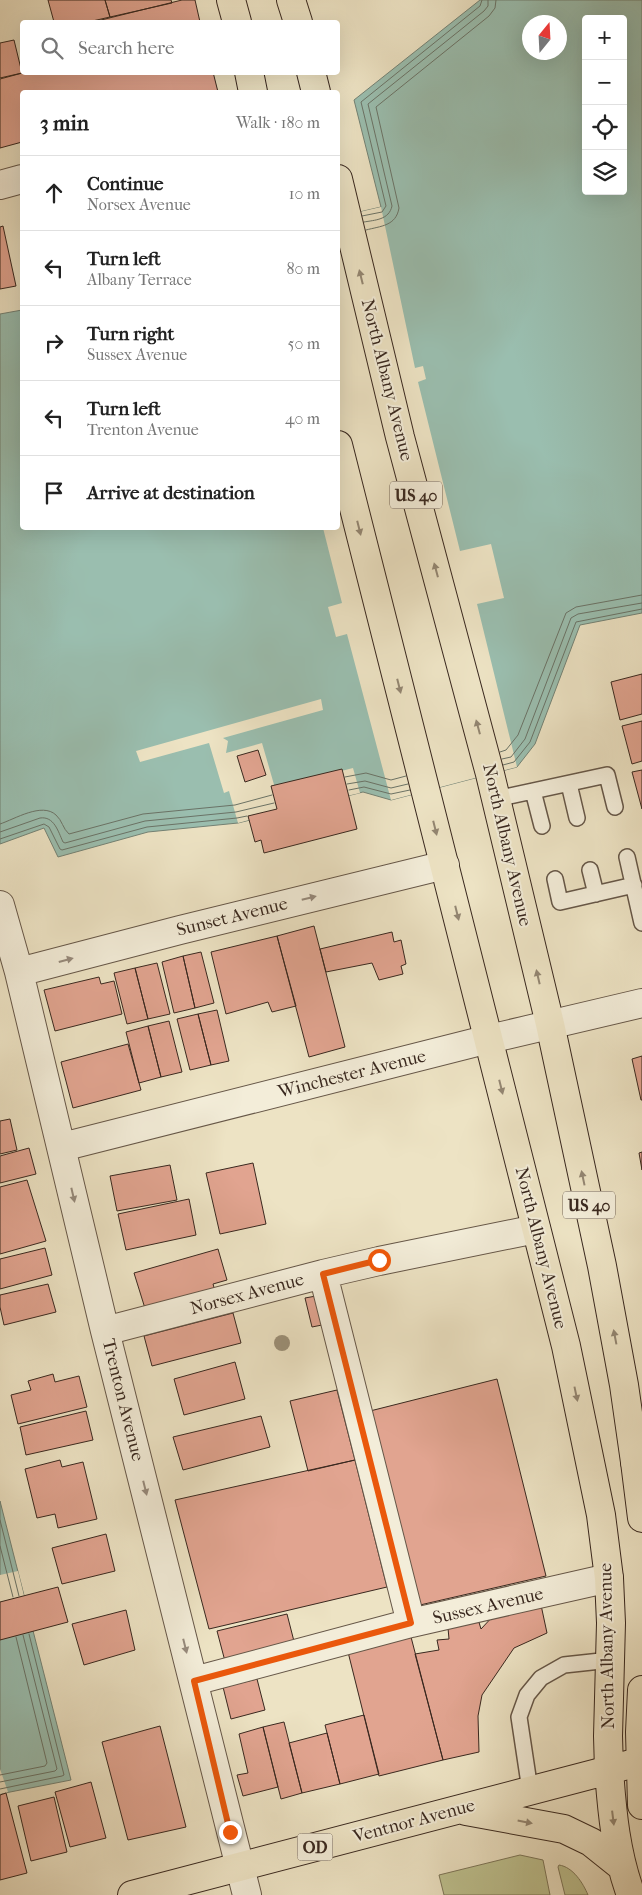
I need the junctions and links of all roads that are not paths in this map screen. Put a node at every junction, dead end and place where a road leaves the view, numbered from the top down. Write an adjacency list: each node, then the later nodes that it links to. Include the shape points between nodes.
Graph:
1 (231, 0): 3 (main road)
2 (292, 0): 4 (main road)
3 (236, 20)
4 (297, 20)
5 (250, 75): 6 (main road)
6 (254, 90)
7 (20, 180): 8 (street)
8 (0, 185)
9 (340, 187): 12 (main road, North Albany Avenue / US 40, one-way to 9, via 400,437)
10 (340, 453): 18 (main road, North Albany Avenue, one-way to 18)
11 (569, 784): 13 (lane); 14 (lane, via 607,775); 15 (lane)
12 (493, 787): 13 (lane); 27 (main road, North Albany Avenue / US 40, one-way to 12)
13 (533, 791): 16 (lane)
14 (615, 807)
15 (577, 818)
16 (542, 826)
17 (627, 857): 21 (lane)
18 (445, 866): 25 (street, Sunset Avenue, one-way to 18); 28 (main road, North Albany Avenue, one-way to 28)
19 (590, 870): 22 (lane)
20 (555, 879): 22 (lane, via 560,902)
21 (634, 885): 22 (lane); 24 (lane)
22 (596, 894)
23 (0, 905): 25 (street, Trenton Avenue)
24 (642, 923)
25 (19, 972): 29 (street, Trenton Avenue)
26 (642, 1003): 27 (street, Winchester Avenue)
27 (550, 1024): 28 (street, Winchester Avenue); 33 (main road, North Albany Avenue / US 40, one-way to 27, via 602,1266)
28 (489, 1040): 29 (street, Winchester Avenue); 30 (main road, North Albany Avenue, one-way to 30)
29 (62, 1147): 32 (street, Trenton Avenue, one-way to 32)
30 (536, 1229): 31 (street, Norsex Avenue); 35 (main road, North Albany Avenue, one-way to 35, via 566,1346 601,1515)
31 (323, 1274): 32 (street, Norsex Avenue); 36 (street)
32 (105, 1331): 38 (street, Trenton Avenue, one-way to 38)
33 (638, 1470): 34 (main road, North Albany Avenue / US 40)
34 (642, 1518)
35 (609, 1578): 36 (street, Sussex Avenue); 37 (main road, North Albany Avenue)
36 (411, 1623): 38 (street, Sussex Avenue)
37 (610, 1660): 41 (main road, North Albany Avenue); 42 (lane, via 564,1665 541,1678 527,1695 519,1717)
38 (194, 1681): 46 (street, Trenton Avenue)
39 (642, 1690): 40 (main road, North Albany Avenue)
40 (641, 1761): 41 (main road, OD); 43 (main road, North Albany Avenue)
41 (609, 1770): 42 (main road, Ventnor Avenue / OD); 45 (main road, North Albany Avenue, one-way to 45)
42 (530, 1790): 44 (main road, Ventnor Avenue / OD)
43 (642, 1805)
44 (460, 1810): 45 (main road, one-way to 45, via 564,1829 591,1842); 46 (main road, Ventnor Avenue / OD)
45 (621, 1866): 49 (main road, North Albany Avenue)
46 (240, 1868): 47 (main road, Ventnor Avenue / OD); 48 (street, Trenton Avenue)
47 (132, 1895)
48 (247, 1895)
49 (631, 1895)

